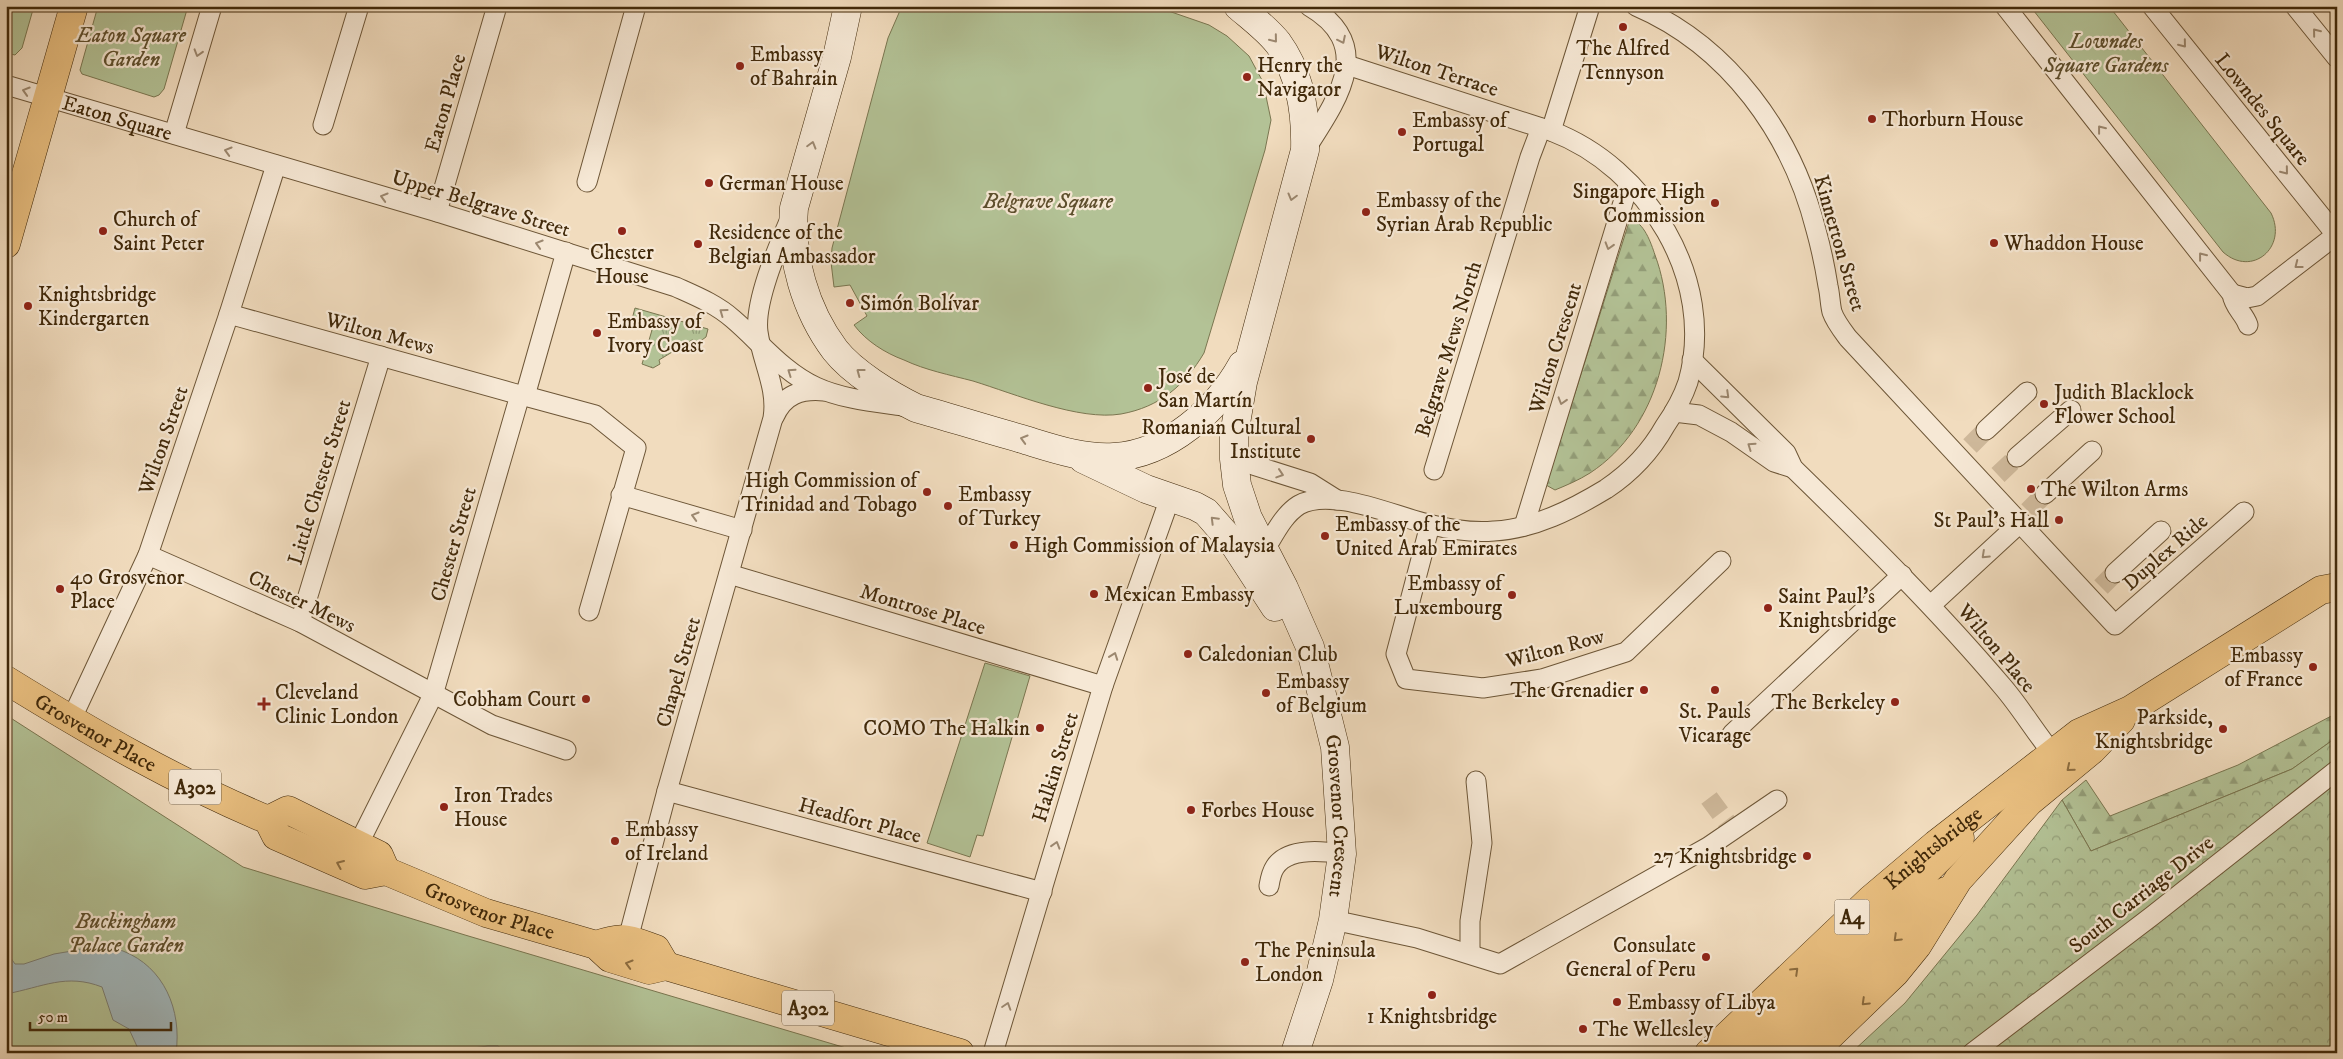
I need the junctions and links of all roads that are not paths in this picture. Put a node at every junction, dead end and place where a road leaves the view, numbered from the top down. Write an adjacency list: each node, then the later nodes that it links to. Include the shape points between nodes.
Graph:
1 (74, 6): 19 (main road, Eaton Square)
2 (212, 6): 22 (street, Eaton Square, one-way to 22)
3 (359, 6): 20 (street)
4 (496, 6): 28 (street, Eaton Place)
5 (636, 6): 25 (street)
6 (848, 6): 15 (main road)
7 (868, 6): 15 (main road)
8 (1238, 6): 23 (main road, one-way to 23, via 1267,31 1288,60 1305,121)
9 (1590, 6): 21 (street, Belgrave Mews North)
10 (1636, 6): 58 (street, Kinnerton Street, via 1700,43 1728,68 1757,104 1793,164 1807,197 1823,257 1832,312 1838,324 1863,355 1992,480)
11 (2005, 6): 32 (street, one-way to 11)
12 (2152, 6): 30 (street, Lowndes Square, one-way to 30)
13 (2295, 6): 16 (street, one-way to 13)
14 (1313, 7): 17 (street, one-way to 17, via 1342,37 1348,56)
15 (837, 57): 27 (main road, one-way to 15)
16 (2337, 58)
17 (1347, 65): 21 (street, Wilton Terrace); 23 (street, via 1334,100)
18 (6, 85): 19 (street, Eaton Square, one-way to 18)
19 (48, 98): 22 (street, Eaton Square); 29 (main road)
20 (323, 125)
21 (1546, 129): 26 (street, via 1576,140 1603,158); 52 (street, Belgrave Mews North, via 1530,157)
22 (174, 134): 24 (street, Upper Belgrave Street, one-way to 22)
23 (1305, 150): 35 (main road, one-way to 35)
24 (276, 165): 28 (street, Upper Belgrave Street, one-way to 24); 33 (street, Wilton Street)
25 (587, 182)
26 (1629, 183): 38 (street, via 1668,235 1682,262 1691,294); 60 (street, Wilton Crescent, one-way to 60)
27 (794, 208): 36 (street, via 760,305); 42 (main road, one-way to 27, via 898,400 851,365 823,332 806,294 795,253)
28 (437, 212): 31 (street, Upper Belgrave Street, one-way to 28)
29 (8, 233)
30 (2336, 236): 32 (street, Lowndes Square, one-way to 32, via 2256,296 2247,298)
31 (566, 252): 36 (street, Upper Belgrave Street, one-way to 31, via 732,318 698,297); 41 (street, Chester Street)
32 (2232, 294): 34 (street, via 2233,303)
33 (229, 314): 37 (street, Wilton Mews); 64 (street, Wilton Street)
34 (2247, 321)
35 (1253, 341): 48 (main road, via 1242,366 1223,392 1197,420 1165,442 1115,457); 50 (main road, Grosvenor Crescent, via 1237,412)
36 (760, 344): 39 (street, one-way to 36, via 786,369); 45 (street, Chapel Street, via 774,394)
37 (381, 356): 41 (street, Wilton Mews); 73 (street, Little Chester Street)
38 (1692, 360): 44 (street, via 1687,383); 51 (street, Wilton Place, one-way to 51, via 1786,453)
39 (828, 392): 42 (street); 45 (street, Chapel Street, via 794,394 781,404)
40 (2027, 392): 46 (street)
41 (522, 396): 54 (street, Wilton Mews, via 595,414 636,448); 77 (street, Chester Street)
42 (916, 408): 48 (main road, one-way to 42)
43 (2070, 410): 49 (street)
44 (1674, 412): 51 (street, Wilton Place, one-way to 44, via 1774,462 1731,432 1699,415); 60 (street, via 1644,457 1608,487 1570,510)
45 (773, 418): 61 (street, Chapel Street)
46 (1986, 430)
47 (2092, 451): 53 (street)
48 (1070, 453): 55 (main road, Grosvenor Crescent)
49 (2017, 457)
50 (1234, 459): 56 (street, one-way to 56, via 1310,483); 63 (main road, Grosvenor Crescent, via 1241,499)
51 (1794, 468): 69 (street, Wilton Place)
52 (1434, 470)
53 (2046, 494)
54 (622, 495): 61 (street, one-way to 54); 72 (street)
55 (1170, 498): 76 (street, Halkin Street, one-way to 55); 78 (main road, Grosvenor Crescent, one-way to 55, via 1269,597 1223,529 1201,508)
56 (1337, 500): 59 (street); 63 (street, via 1300,505 1283,519)
57 (2244, 512): 74 (street, Duplex Ride)
58 (2022, 517): 71 (street, one-way to 71); 74 (street, Kinnerton Street, via 2095,592)
59 (1430, 525): 60 (street, via 1494,532); 65 (street, Wilton Row, via 1396,654 1406,679 1482,688 1542,679 1626,652)
60 (1524, 526)
61 (742, 530): 68 (street, Chapel Street)
62 (2161, 531): 67 (street)
63 (1264, 550): 78 (main road, Grosvenor Crescent, via 1307,639)
64 (148, 555): 73 (street, Chester Mews); 80 (street, Wilton Street)
65 (1721, 561)
66 (2337, 566): 70 (main road, Knightsbridge / A4)
67 (2115, 573)
68 (729, 574): 76 (street, Montrose Place); 86 (street, Chapel Street)
69 (1902, 575): 71 (street, Wilton Place); 81 (street)
70 (2329, 589): 79 (main road, Knightsbridge / A4)
71 (1931, 605): 83 (street, Wilton Place, via 2005,689)
72 (589, 610)
73 (300, 622): 77 (street, Chester Mews)
74 (2115, 625)
75 (6, 680): 80 (main road, Grosvenor Place / A302)
76 (1103, 686): 95 (street, Halkin Street, one-way to 76)
77 (434, 695): 82 (street, Chester Mews, via 492,725); 90 (street, Chester Street)
78 (1321, 695): 91 (main road, Grosvenor Crescent, via 1335,746)
79 (2130, 710): 83 (main road, Knightsbridge / A4, via 2079,733); 93 (main road, Knightsbridge / A4, one-way to 93, via 2092,750 2029,802)
80 (71, 720): 89 (main road, Grosvenor Place / A302, via 216,798)
81 (1732, 734)
82 (566, 750)
83 (2053, 754): 87 (main road, Knightsbridge / A4)
84 (2337, 770): 108 (street, South Carriage Drive)
85 (1476, 781): 99 (street, via 1482,843)
86 (668, 791): 95 (street, Headfort Place); 97 (street, Chapel Street)
87 (2005, 793): 104 (main road, Knightsbridge / A4, one-way to 87, via 1871,899 1936,844); 105 (main road, A4)
88 (1777, 800): 99 (street, via 1500,964)
89 (268, 820): 90 (main road, via 288,810); 92 (main road, Grosvenor Place / A302, one-way to 89, via 365,875 303,849 276,836)
90 (358, 845): 92 (main road, via 380,856)
91 (1342, 854): 94 (street, via 1314,850 1295,854 1275,867); 96 (main road, Grosvenor Crescent)
92 (386, 871): 98 (main road, Grosvenor Place / A302, via 486,913)
93 (1958, 880): 106 (main road, A4, one-way to 106); 107 (main road, Knightsbridge / A4, one-way to 107, via 1912,953)
94 (1268, 886)
95 (1042, 892): 102 (street, Halkin Street, one-way to 95)
96 (1333, 920): 99 (street); 103 (main road, Grosvenor Crescent, via 1319,980)
97 (628, 940): 98 (main road, via 618,937); 100 (main road, via 656,949)
98 (596, 945): 100 (main road, Grosvenor Place / A302, one-way to 98, via 650,970 610,958)
99 (1463, 951)
100 (666, 966): 101 (main road, Grosvenor Place / A302)
101 (960, 1053)
102 (993, 1053)
103 (1294, 1053)
104 (1709, 1053)
105 (1742, 1053)
106 (1776, 1053)
107 (1812, 1053)
108 (1972, 1053)

